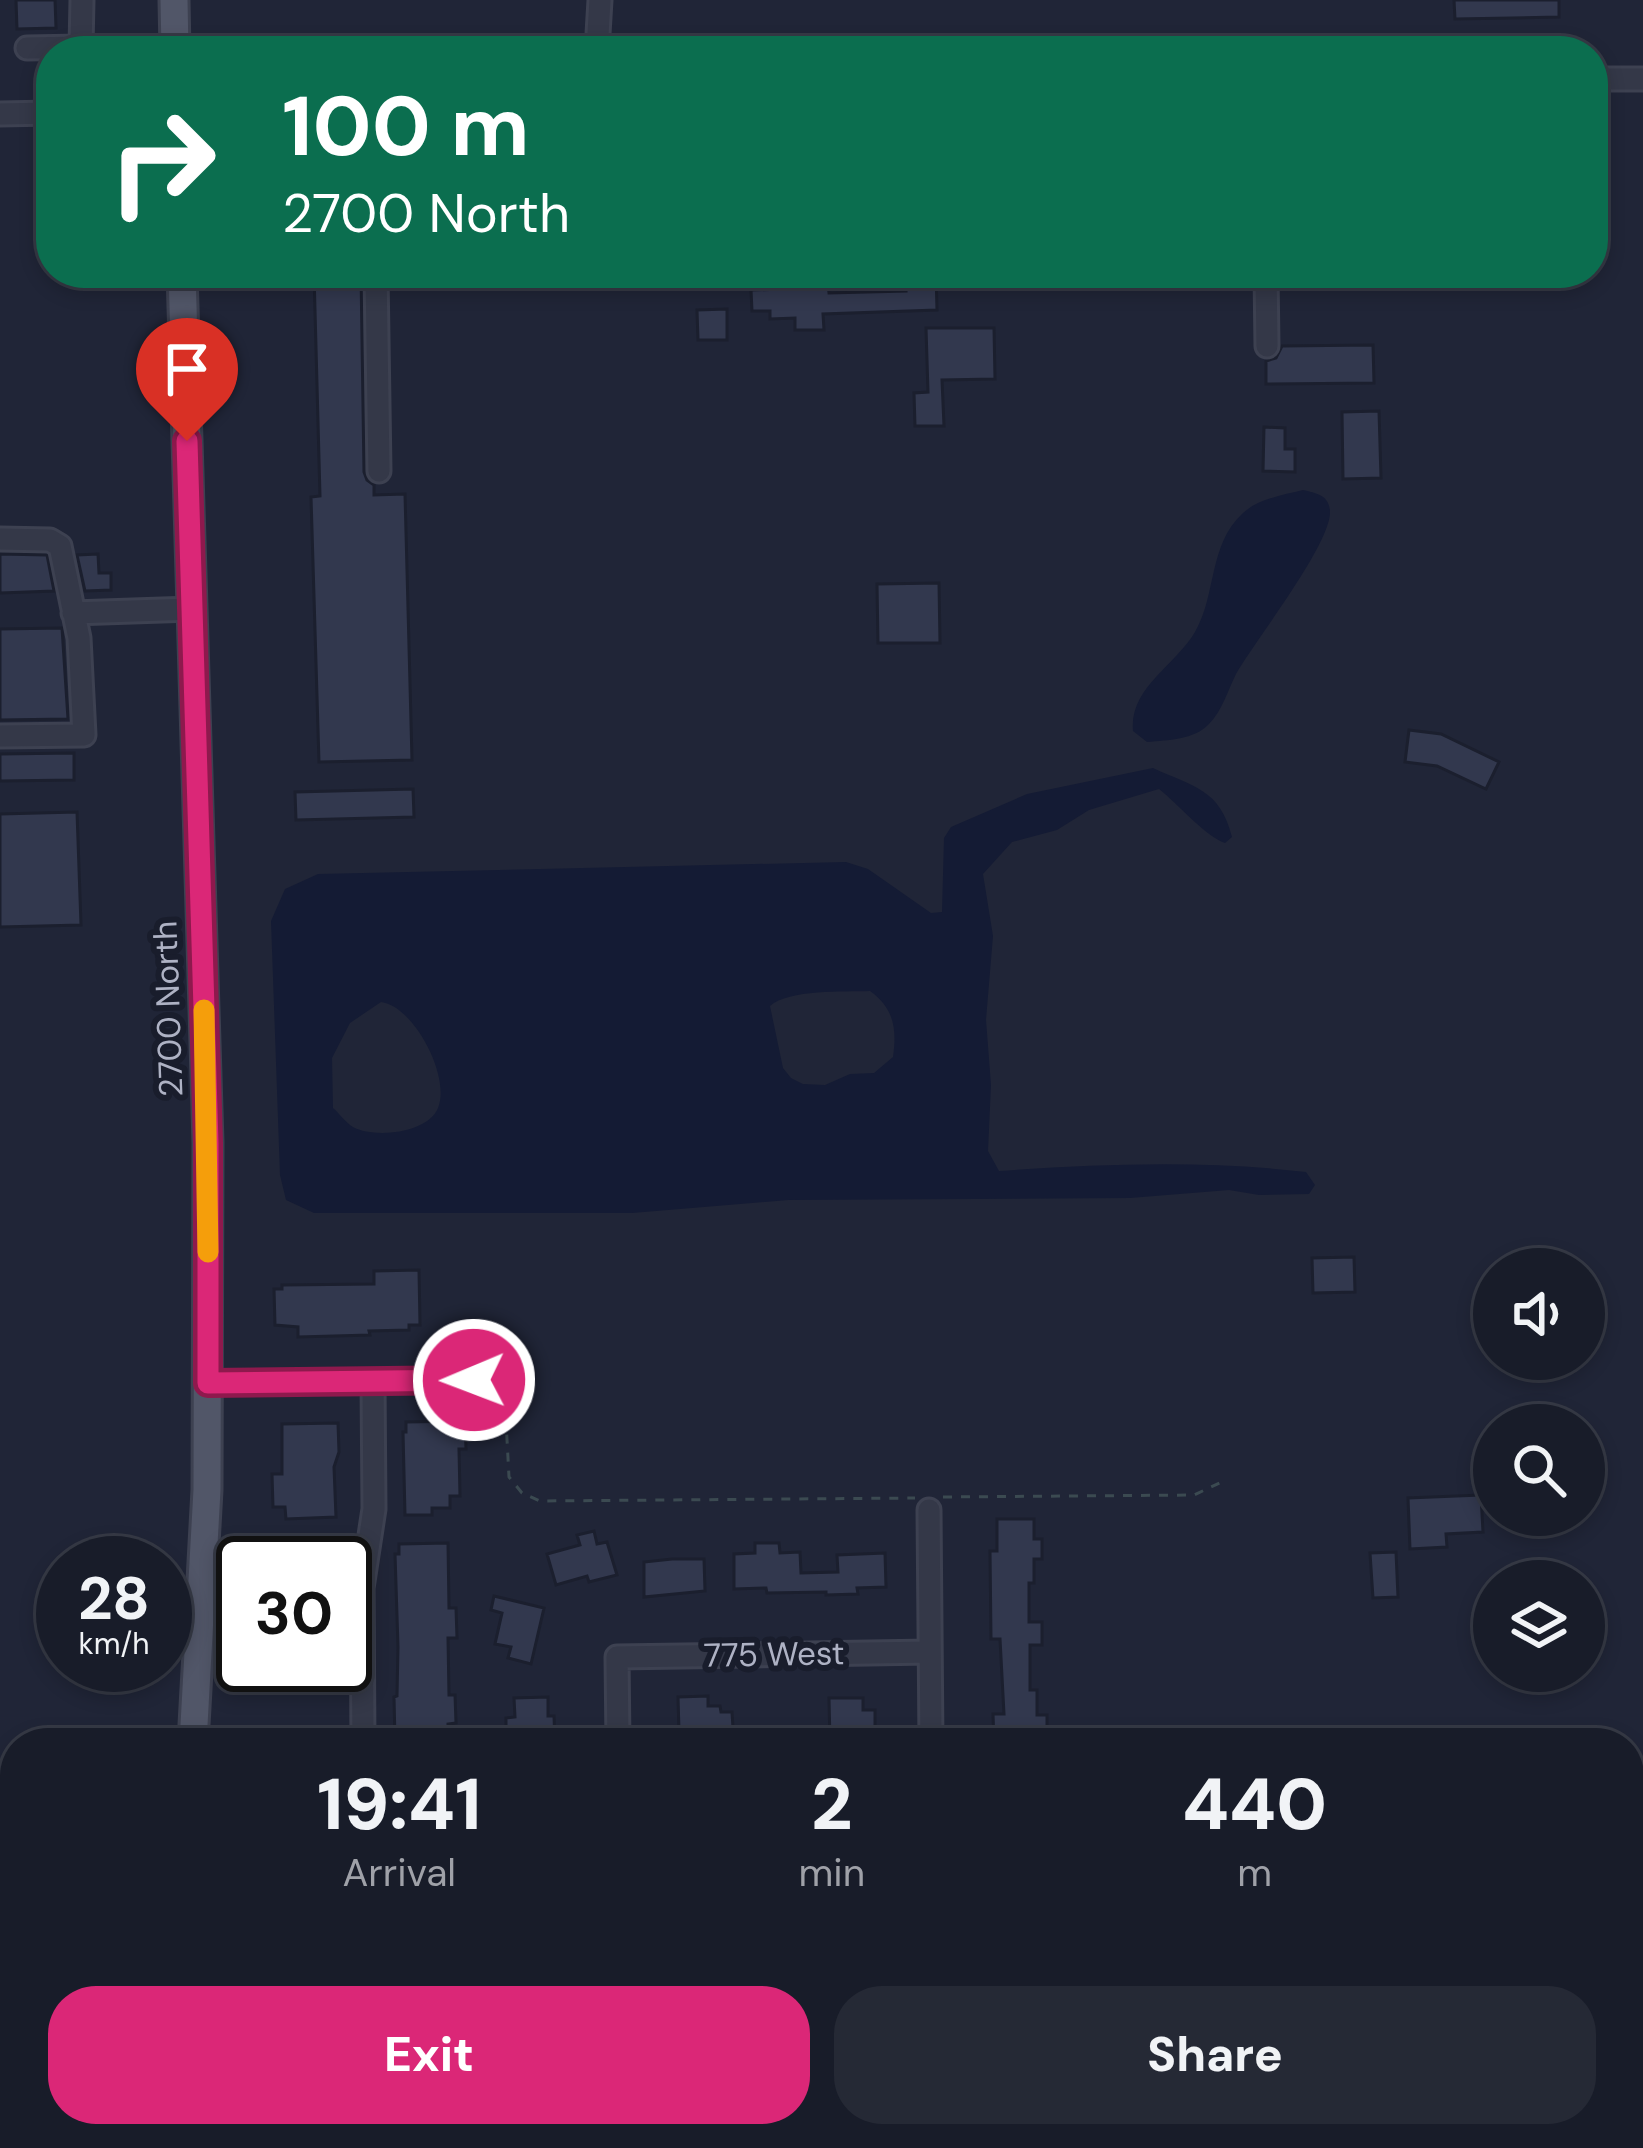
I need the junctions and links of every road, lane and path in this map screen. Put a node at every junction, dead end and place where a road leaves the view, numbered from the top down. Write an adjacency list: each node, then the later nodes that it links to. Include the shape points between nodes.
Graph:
1 (82, 0): 4 (street)
2 (174, 0): 5 (main road)
3 (600, 0): 6 (street)
4 (81, 36)
5 (175, 36)
6 (598, 36)
7 (27, 48): 8 (street)
8 (36, 48)
9 (1643, 79): 10 (street)
10 (1608, 80)
11 (36, 113): 12 (street)
12 (0, 114)
13 (182, 288): 19 (main road, 2700 North)
14 (376, 288): 17 (street)
15 (1266, 288): 16 (street)
16 (1267, 346)
17 (379, 471)
18 (0, 539): 20 (street, via 60,546)
19 (193, 609): 20 (street); 24 (main road, 2700 North)
20 (73, 613): 21 (street, via 84,735)
21 (0, 736)
22 (474, 1380): 23 (street); 25 (path, via 505,1402 509,1477 540,1502 1194,1495)
23 (373, 1382): 24 (street); 29 (street)
24 (208, 1383): 28 (main road, 2700 North)
25 (1226, 1480)
26 (929, 1510): 27 (street)
27 (930, 1652): 30 (street, 775 West, via 617,1657); 31 (street)
28 (194, 1728)
29 (363, 1728)
30 (618, 1728)
31 (932, 1728)

